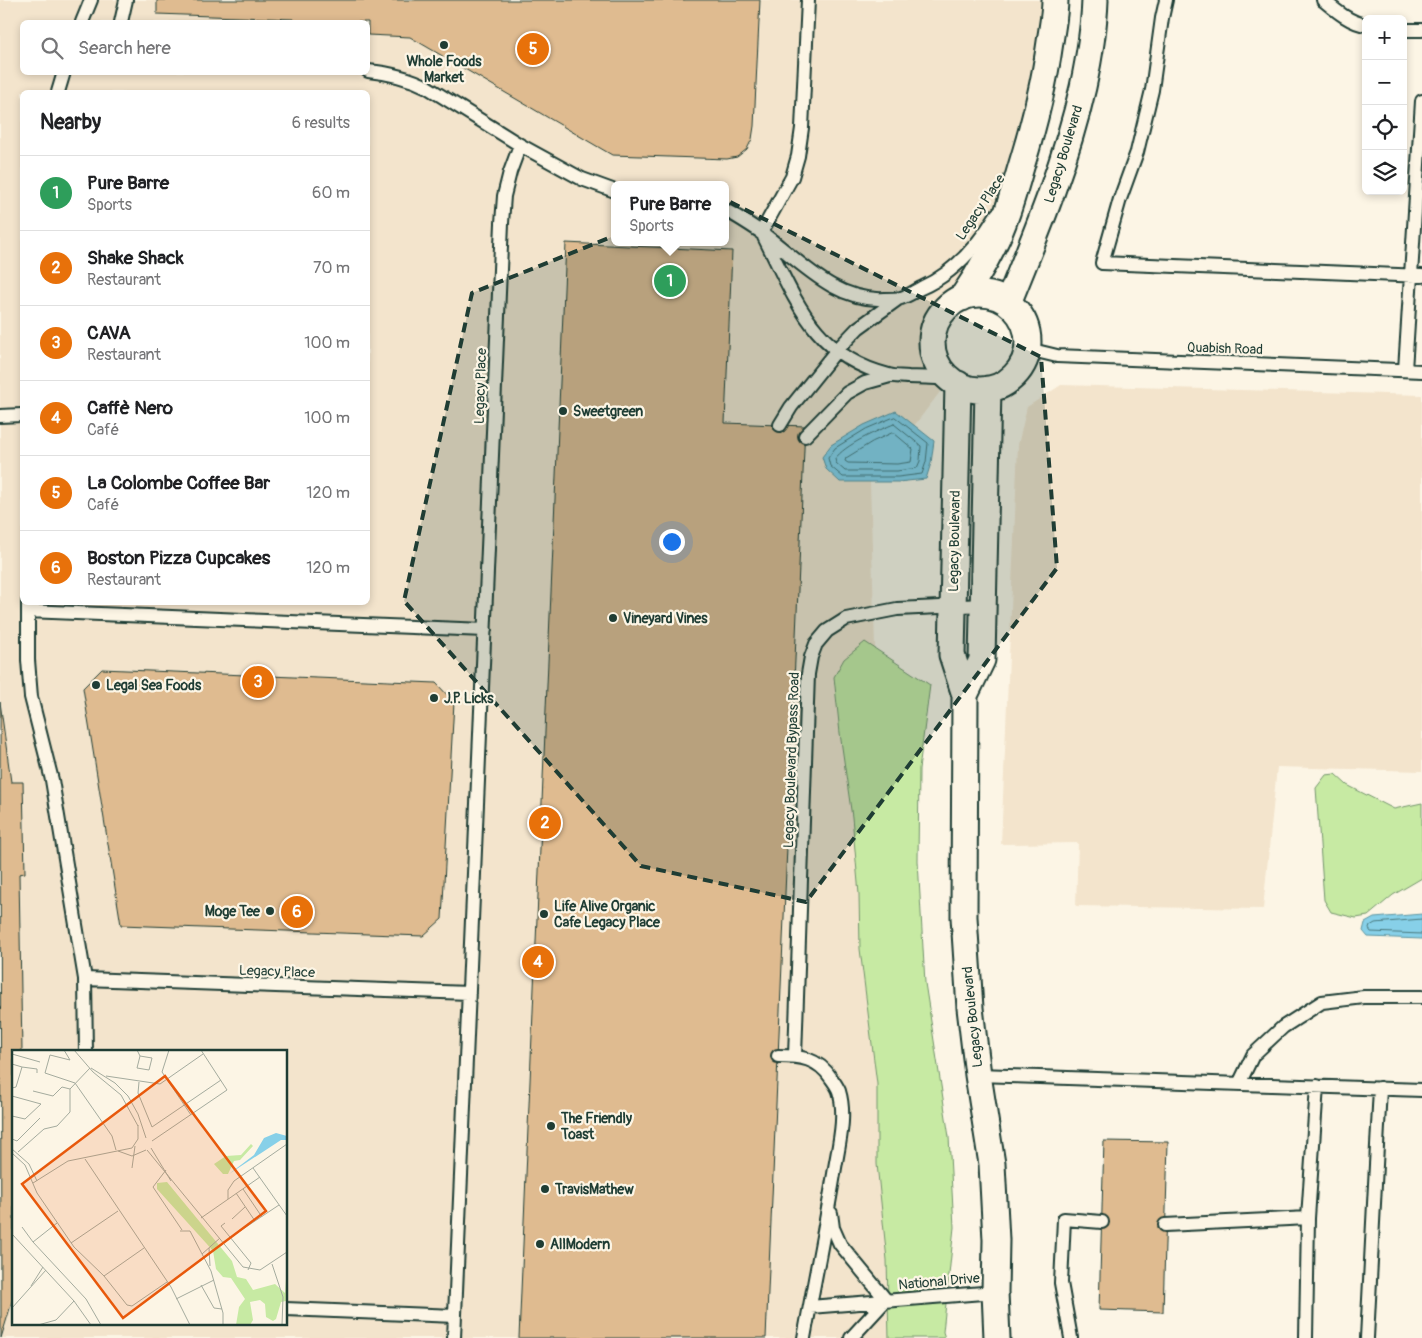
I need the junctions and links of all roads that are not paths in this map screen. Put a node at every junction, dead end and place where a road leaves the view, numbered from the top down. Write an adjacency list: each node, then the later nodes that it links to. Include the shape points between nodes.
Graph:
1 (91, 0): 8 (lane)
2 (126, 0): 9 (lane)
3 (808, 0): 21 (lane, via 798,156 792,177)
4 (1055, 0): 18 (street, via 1042,96)
5 (1094, 0): 25 (street, Legacy Boulevard, via 1088,64 1078,110 1035,238)
6 (1166, 0): 22 (lane, via 1152,90 1137,152 1102,262)
7 (1323, 0): 10 (lane)
8 (83, 20)
9 (121, 20)
10 (1362, 24)
11 (1407, 30): 12 (lane)
12 (1422, 30)
13 (370, 71): 17 (lane, via 387,72 427,87)
14 (63, 75): 15 (lane)
15 (59, 90)
16 (1422, 100): 22 (lane)
17 (520, 146): 19 (lane, via 582,179); 40 (lane, Legacy Place, via 504,196)
18 (1018, 177): 23 (lane, Legacy Place, via 977,243 930,284); 24 (street, via 994,245)
19 (611, 190)
20 (729, 212): 21 (lane, Legacy Place)
21 (761, 232): 23 (lane, Legacy Place, via 836,289 874,300); 27 (lane, via 802,312)
22 (1417, 276): 28 (lane)
23 (900, 298): 27 (lane, via 858,328)
24 (962, 298): 25 (street, via 986,294); 31 (street, via 945,310 935,327 932,344 938,365)
25 (1008, 303): 26 (street, via 1024,324)
26 (1028, 349): 28 (lane, Quabish Road, via 1057,356); 32 (street, via 1015,375)
27 (836, 351): 30 (lane, via 859,365); 35 (lane)
28 (1405, 370): 29 (lane, Quabish Road)
29 (1422, 371)
30 (890, 376): 31 (lane); 36 (lane, via 847,392)
31 (954, 382): 32 (street, via 973,389); 38 (street, Legacy Boulevard)
32 (988, 389): 37 (street, Legacy Boulevard)
33 (20, 415): 34 (lane)
34 (0, 416)
35 (780, 425)
36 (805, 436)
37 (983, 605): 38 (lane, Legacy Boulevard Bypass Road); 41 (street, Legacy Boulevard, via 982,660)
38 (952, 606): 41 (street, Legacy Boulevard, via 952,655); 47 (lane, Legacy Boulevard Bypass Road, via 897,609 846,619 827,631 816,644 811,657)
39 (28, 607): 40 (lane); 42 (lane, via 31,697 52,780)
40 (485, 630): 43 (lane, Legacy Place)
41 (965, 695): 48 (street, Legacy Boulevard, via 964,917)
42 (85, 978): 43 (lane, Legacy Place); 45 (lane)
43 (469, 993): 61 (lane, Legacy Place)
44 (1422, 997): 49 (lane, via 1364,997 1322,1002 1283,1027 1253,1055)
45 (86, 1050)
46 (778, 1056): 47 (lane)
47 (795, 1056): 53 (lane, via 812,1060 827,1072 838,1089 842,1105)
48 (978, 1075): 49 (lane); 57 (street, Legacy Boulevard, via 992,1164)
49 (1239, 1084): 50 (lane)
50 (1317, 1086): 51 (lane); 54 (lane)
51 (1380, 1088): 52 (lane); 68 (lane)
52 (1422, 1090)
53 (830, 1196): 58 (lane, via 833,1228 840,1244); 59 (lane)
54 (1308, 1218): 56 (lane); 67 (lane)
55 (1102, 1222): 66 (lane, via 1064,1219 1061,1283)
56 (1166, 1225)
57 (995, 1292): 58 (lane, National Drive); 65 (street, Legacy Boulevard)
58 (886, 1300): 59 (lane, National Drive); 64 (lane, National Drive)
59 (810, 1307): 63 (lane)
60 (288, 1309): 61 (lane)
61 (455, 1316): 62 (lane, Legacy Place)
62 (454, 1338)
63 (804, 1338)
64 (852, 1338)
65 (996, 1338)
66 (1071, 1338)
67 (1306, 1338)
68 (1367, 1338)

